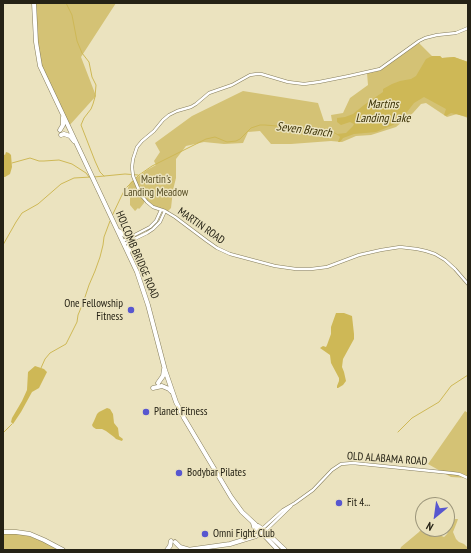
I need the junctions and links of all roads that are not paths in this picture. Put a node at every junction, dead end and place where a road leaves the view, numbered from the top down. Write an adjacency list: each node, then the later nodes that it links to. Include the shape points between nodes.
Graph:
1 (34, 3): 3 (main road, HOLCOMB BRIDGE ROAD, via 38,57 43,74)
2 (468, 28): 7 (street, MARTIN ROAD, via 456,33 425,38 380,69 349,76 304,84 261,74 252,75 209,93 191,108 168,115 135,150 132,163 133,176 144,198)
3 (63, 115): 4 (main road); 6 (main road, HOLCOMB BRIDGE ROAD)
4 (60, 130)
5 (61, 135): 6 (main road, via 70,136)
6 (77, 144): 8 (main road, HOLCOMB BRIDGE ROAD)
7 (163, 211): 9 (street, via 150,227); 12 (street, MARTIN ROAD, via 176,217 217,248 236,256 275,266 296,269 320,268 367,252 404,248 439,256 451,264)
8 (118, 231): 9 (main road); 10 (main road, HOLCOMB BRIDGE ROAD)
9 (132, 238): 10 (street); 11 (main road, via 129,245)
10 (123, 242): 11 (main road, HOLCOMB BRIDGE ROAD)
11 (130, 256): 13 (main road, HOLCOMB BRIDGE ROAD, via 150,308)
12 (468, 284)
13 (164, 367): 14 (main road, via 163,376); 16 (main road, HOLCOMB BRIDGE ROAD)
14 (158, 383)
15 (153, 388): 16 (main road, via 162,386)
16 (172, 393): 18 (main road, HOLCOMB BRIDGE ROAD, via 229,495)
17 (468, 478): 19 (street, OLD ALABAMA ROAD, via 453,473 345,463 332,470 313,490)
18 (254, 523): 19 (main road, HOLCOMB BRIDGE ROAD); 21 (main road, via 255,530)
19 (262, 531): 21 (main road, OLD ALABAMA ROAD); 22 (main road, HOLCOMB BRIDGE ROAD); 27 (main road, HOLCOMB BRIDGE ROAD)
20 (3, 532): 23 (main road, via 30,534)
21 (252, 536): 22 (main road); 25 (main road, OLD ALABAMA ROAD, via 223,545)
22 (265, 537): 26 (main road, HOLCOMB BRIDGE ROAD)
23 (63, 550)
24 (167, 550): 25 (main road, via 173,542)
25 (189, 550)
26 (278, 550)
27 (285, 550)

